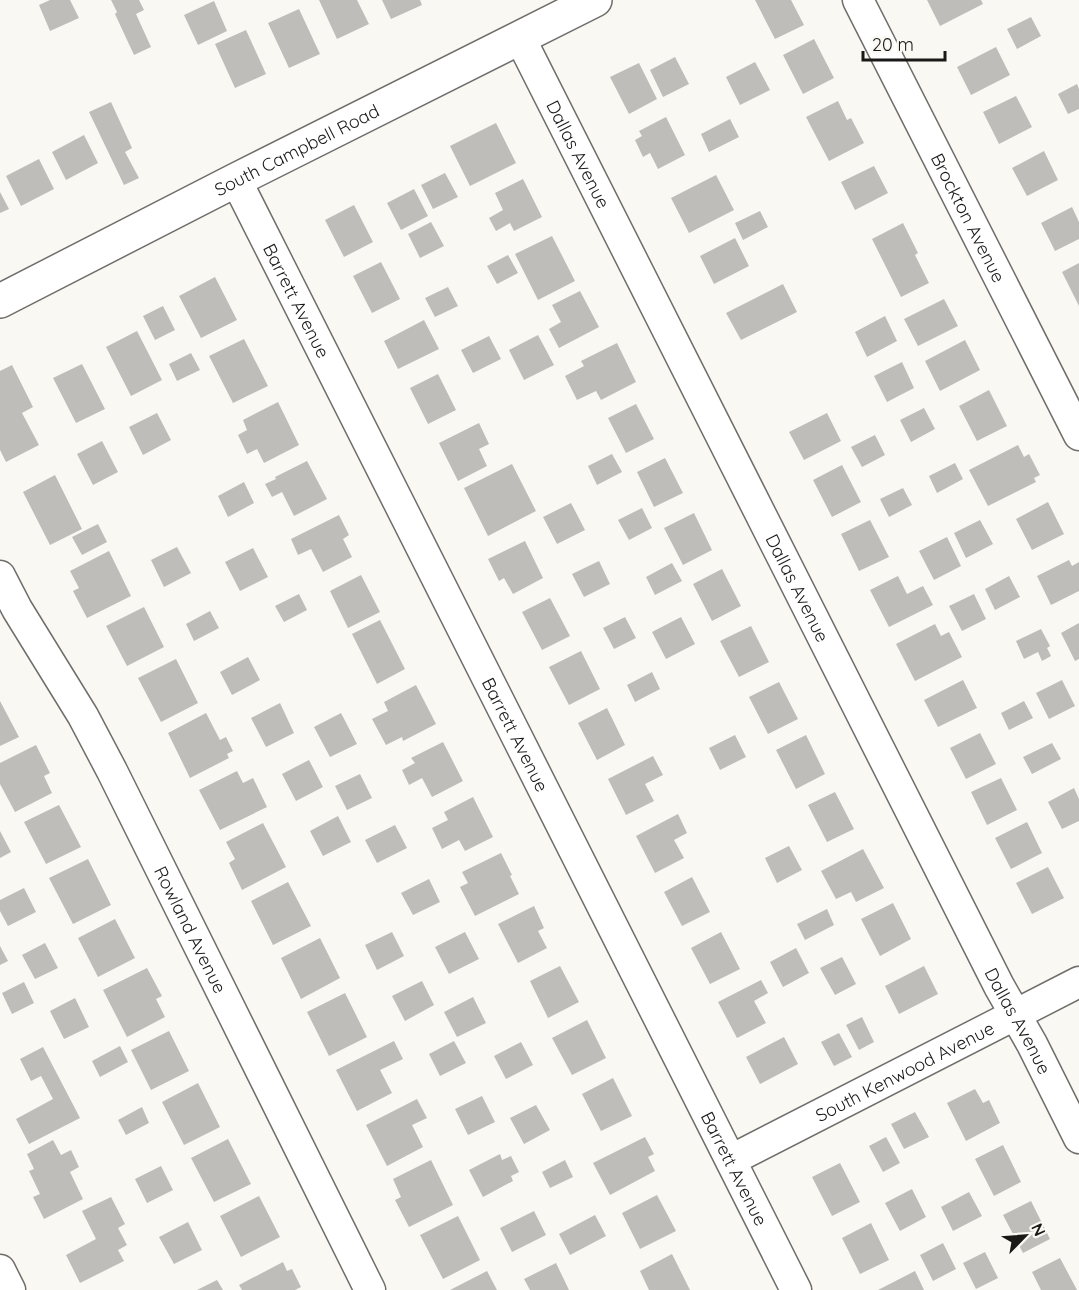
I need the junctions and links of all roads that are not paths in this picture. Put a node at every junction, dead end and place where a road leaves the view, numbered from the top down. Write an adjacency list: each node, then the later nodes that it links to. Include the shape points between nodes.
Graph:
1 (595, 0): 3 (street, South Campbell Road)
2 (858, 0): 6 (street, Brockton Avenue)
3 (520, 38): 4 (street, South Campbell Road); 9 (street, Dallas Avenue)
4 (236, 180): 5 (street, South Campbell Road); 11 (street, Barrett Avenue)
5 (0, 301)
6 (1079, 435)
7 (0, 576): 14 (street, Rowland Avenue, via 112,771)
8 (1079, 982): 9 (street, South Kenwood Avenue)
9 (1015, 1014): 10 (street, Dallas Avenue); 11 (street, South Kenwood Avenue)
10 (1079, 1138)
11 (731, 1160): 15 (street, Barrett Avenue)
12 (0, 1270): 13 (street)
13 (10, 1290)
14 (370, 1290)
15 (796, 1290)

